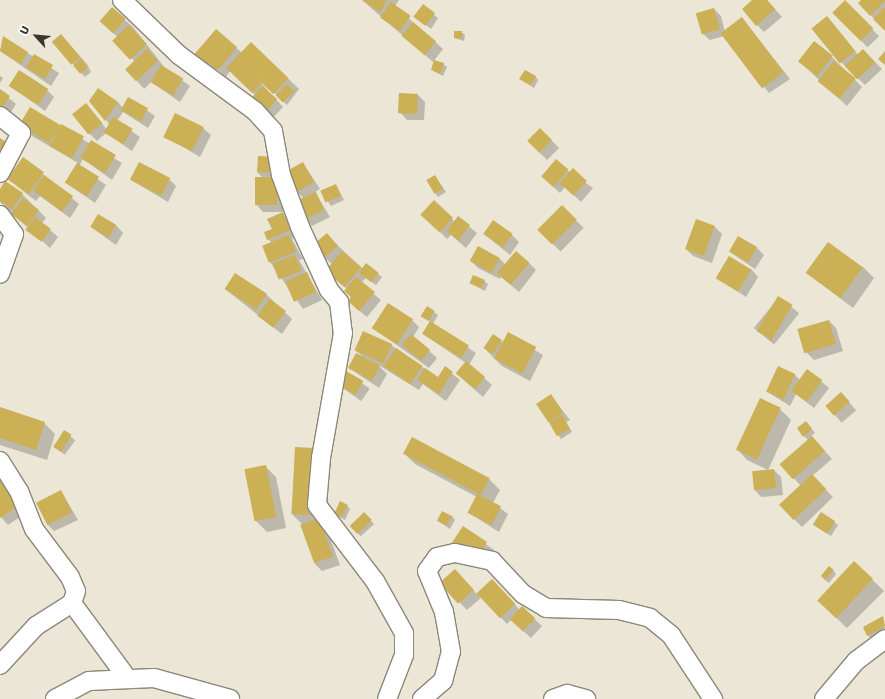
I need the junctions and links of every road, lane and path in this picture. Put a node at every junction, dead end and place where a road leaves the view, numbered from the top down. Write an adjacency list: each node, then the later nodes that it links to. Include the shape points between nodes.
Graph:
1 (122, 0): 13 (street, via 178,55 256,111 273,131 281,175 298,220 329,290 339,302 343,333 322,450 318,505 375,581 404,633 404,655)
2 (0, 116): 3 (street, via 21,133)
3 (0, 173)
4 (0, 215): 5 (street, via 14,234)
5 (0, 274)
6 (0, 461): 7 (street, via 19,491 34,529 75,584)
7 (72, 603): 9 (street, via 31,630); 10 (street)
8 (885, 639): 18 (street, via 856,660)
9 (0, 665)
10 (127, 678): 11 (street, via 89,681); 12 (street, via 154,678)
11 (55, 699)
12 (230, 699)
13 (387, 699)
14 (422, 699): 17 (street, via 443,681 451,652 444,612 427,571 437,557 455,553 492,561 523,594 546,608 619,610 650,618 671,635)
15 (554, 699): 16 (street, via 567,694)
16 (586, 699)
17 (713, 699)
18 (824, 699)

